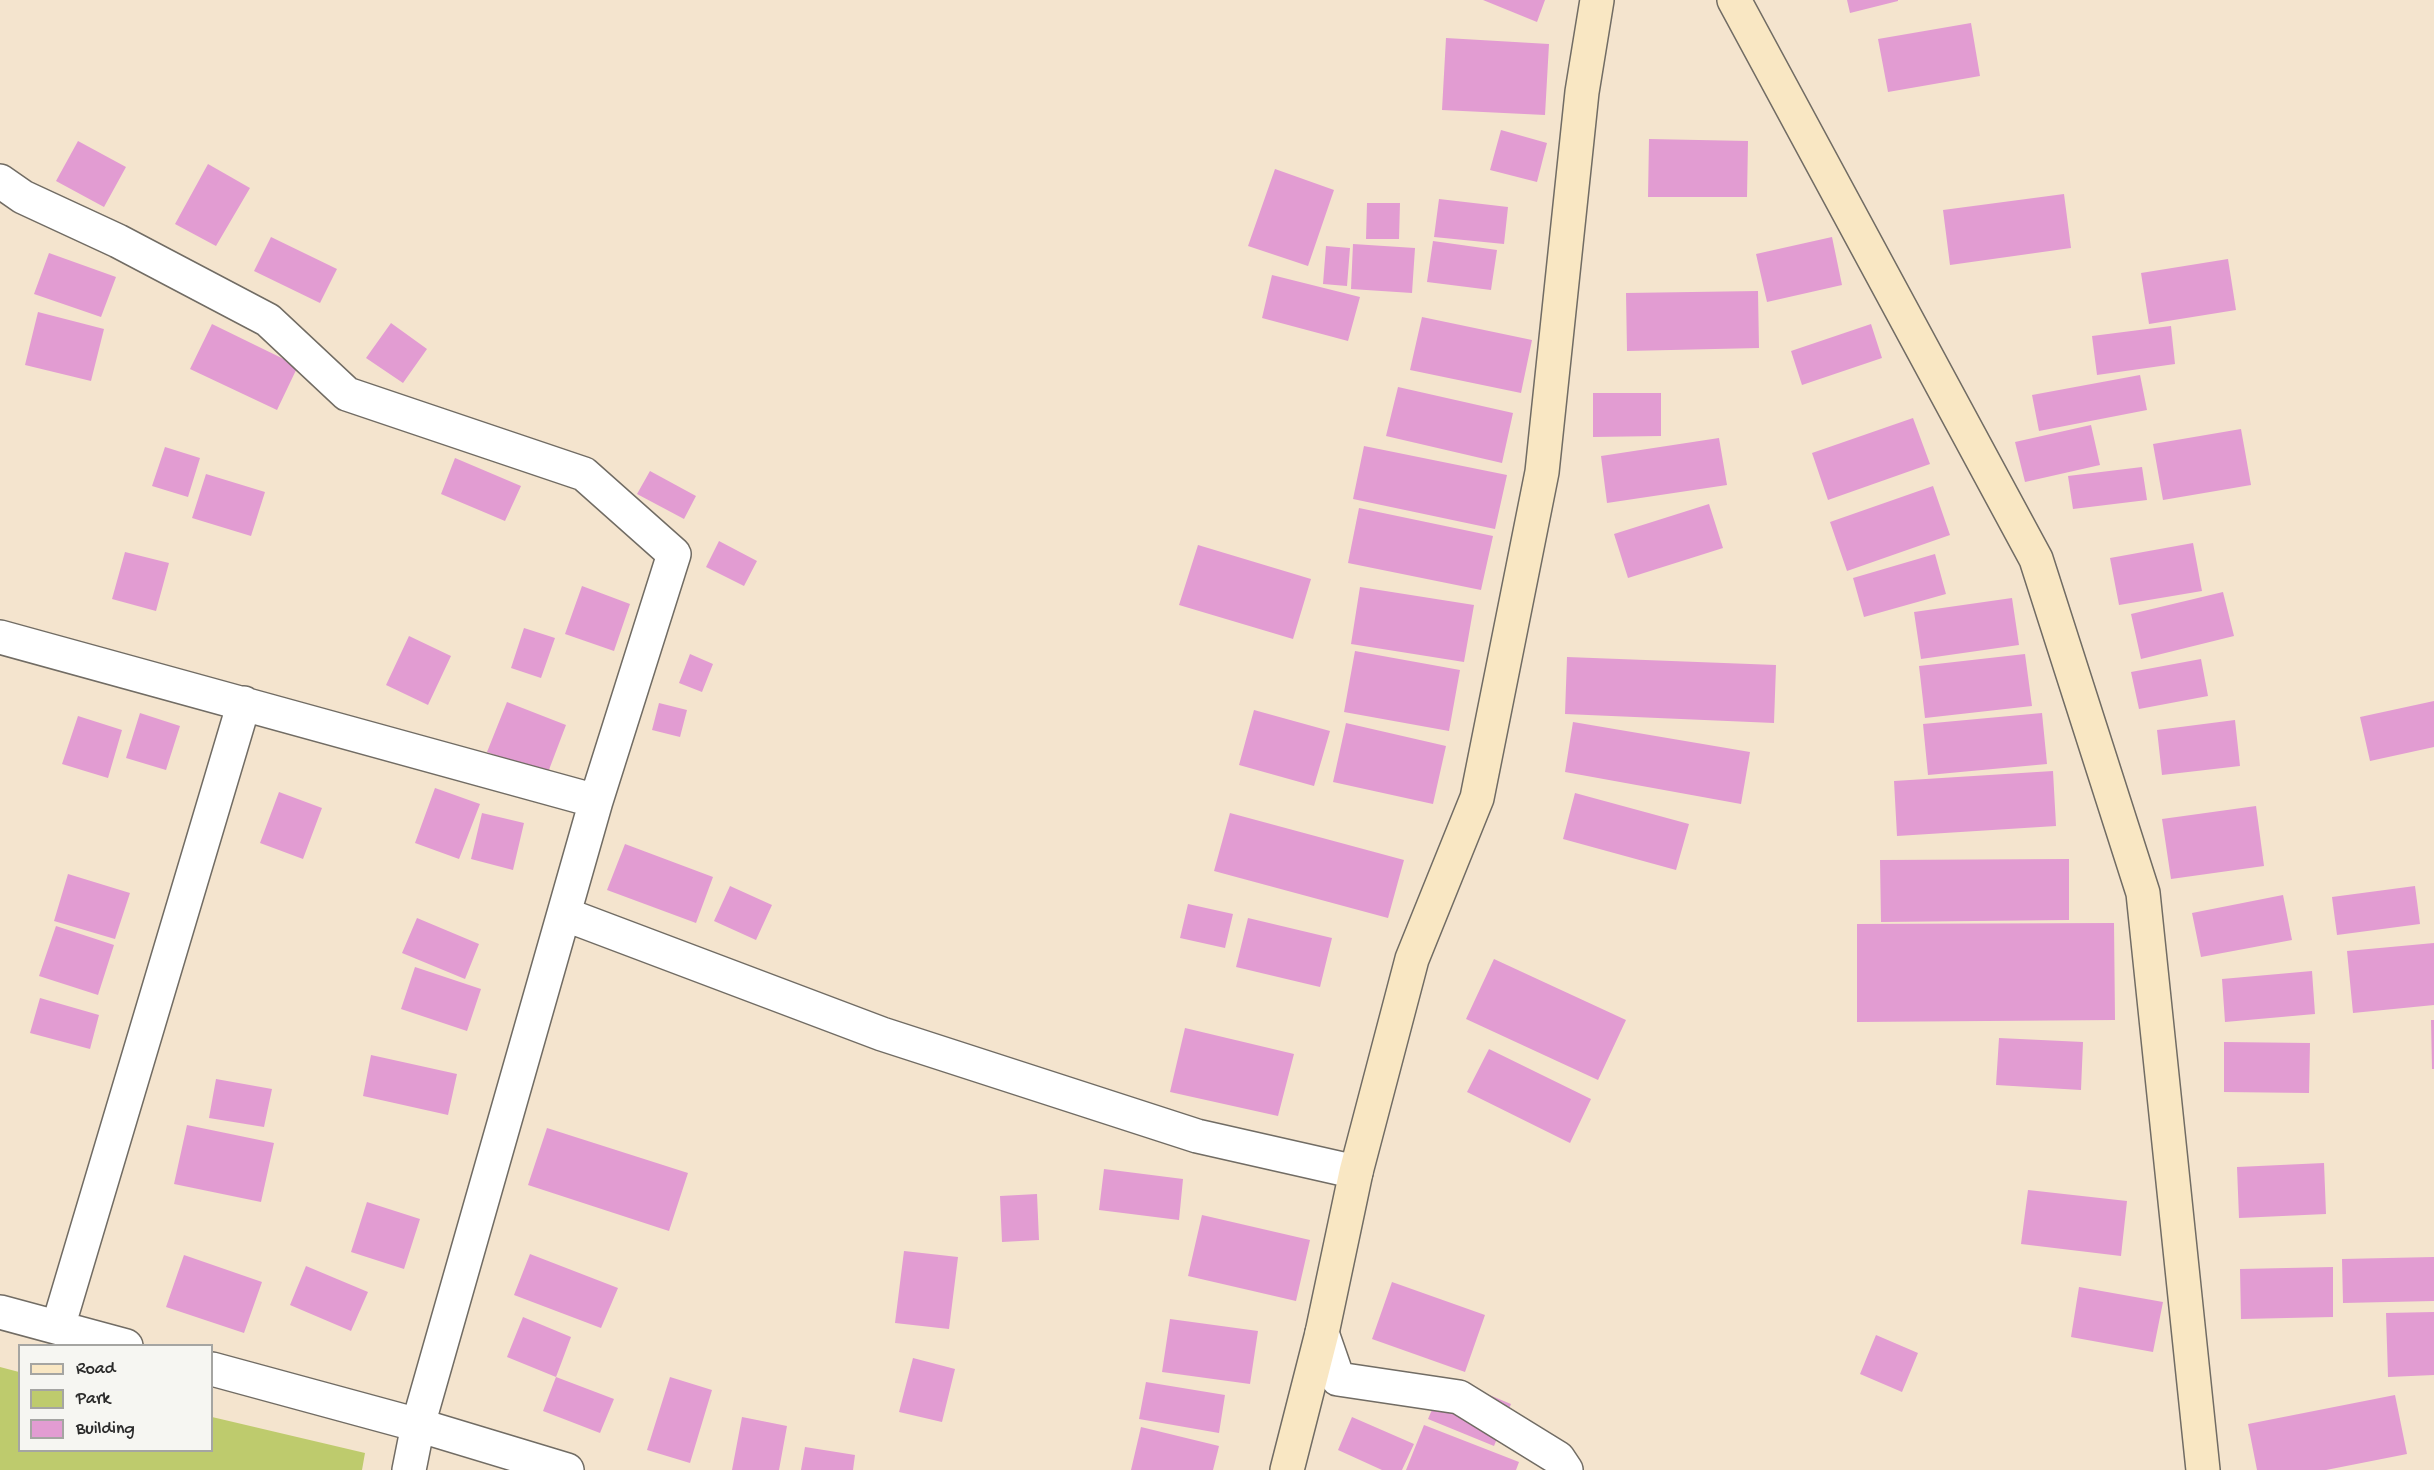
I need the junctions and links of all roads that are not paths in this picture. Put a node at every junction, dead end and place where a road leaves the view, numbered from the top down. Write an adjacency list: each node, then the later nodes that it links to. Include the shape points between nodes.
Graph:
1 (1597, 0): 8 (street, via 1582,92 1542,472 1477,798 1412,959)
2 (1734, 0): 19 (street, via 2036,559 2140,882)
3 (0, 181): 6 (street, via 24,197 118,241 268,320 347,394 584,474 674,554)
4 (0, 637): 5 (street)
5 (244, 704): 6 (street); 10 (street)
6 (596, 801): 7 (street)
7 (564, 914): 8 (street, via 904,1041 1197,1136); 14 (street)
8 (1356, 1172): 11 (street)
9 (0, 1312): 10 (street)
10 (58, 1327): 12 (street)
11 (1322, 1333): 17 (street); 18 (street, via 1338,1379 1459,1397 1558,1458)
12 (119, 1344)
13 (213, 1369): 14 (street)
14 (418, 1425): 15 (street); 16 (street)
15 (409, 1470)
16 (567, 1470)
17 (1287, 1470)
18 (1566, 1470)
19 (2203, 1470)

